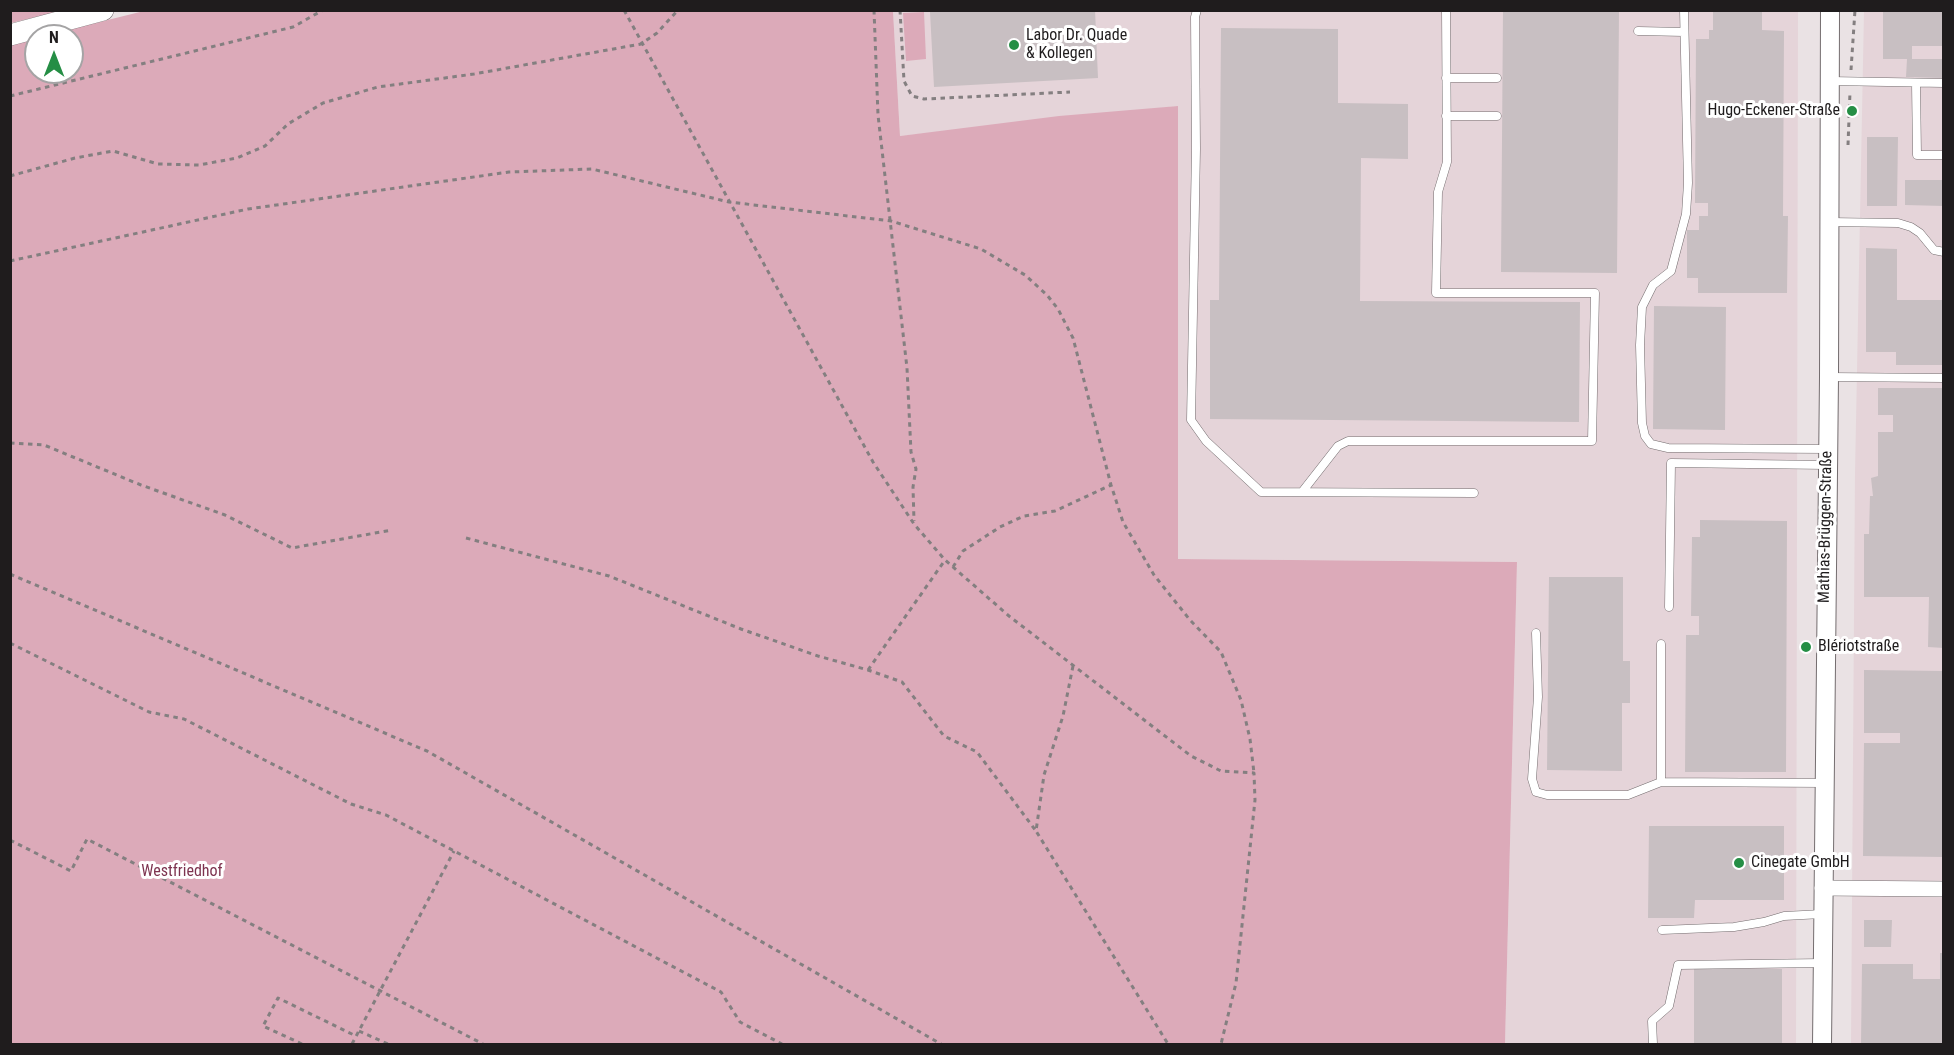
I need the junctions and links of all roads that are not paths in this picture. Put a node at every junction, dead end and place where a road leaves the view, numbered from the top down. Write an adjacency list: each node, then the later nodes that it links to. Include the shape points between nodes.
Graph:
1 (103, 10): 8 (main road)
2 (1197, 10): 22 (lane, via 1191,420 1206,441 1261,492)
3 (1446, 10): 9 (lane)
4 (1684, 10): 7 (lane)
5 (1830, 10): 11 (street, Mathias-Brüggen-Straße)
6 (1638, 31): 7 (lane)
7 (1684, 32): 21 (lane, via 1686,214 1671,271 1653,285 1642,307 1645,436 1651,444 1668,448)
8 (10, 35)
9 (1446, 78): 10 (lane); 14 (lane)
10 (1497, 78)
11 (1830, 81): 12 (lane); 17 (street, Mathias-Brüggen-Straße)
12 (1916, 83): 13 (lane); 16 (lane, via 1917,155)
13 (1944, 83)
14 (1446, 116): 15 (lane); 22 (lane, via 1447,162 1438,192 1436,293 1594,293 1592,441 1348,441 1338,446)
15 (1497, 116)
16 (1944, 155)
17 (1830, 222): 18 (lane, via 1898,223 1911,227 1934,250); 19 (street, Mathias-Brüggen-Straße)
18 (1944, 252)
19 (1829, 377): 20 (lane); 21 (street, Mathias-Brüggen-Straße)
20 (1944, 378)
21 (1827, 457): 24 (lane, via 1671,463); 28 (street, Mathias-Brüggen-Straße)
22 (1302, 492): 23 (lane)
23 (1474, 493)
24 (1669, 607)
25 (1536, 633): 27 (lane, via 1538,697 1532,780 1536,792 1628,795)
26 (1661, 644): 27 (lane)
27 (1660, 782): 28 (lane)
28 (1824, 783): 29 (street, Mathias-Brüggen-Straße)
29 (1822, 888): 30 (street); 31 (street, Mathias-Brüggen-Straße)
30 (1944, 889)
31 (1822, 914): 32 (lane, via 1784,916 1734,927); 33 (street, Mathias-Brüggen-Straße)
32 (1662, 930)
33 (1822, 963): 34 (lane, via 1678,965 1669,1006 1652,1022); 35 (street, Mathias-Brüggen-Straße)
34 (1653, 1044)
35 (1822, 1044)

